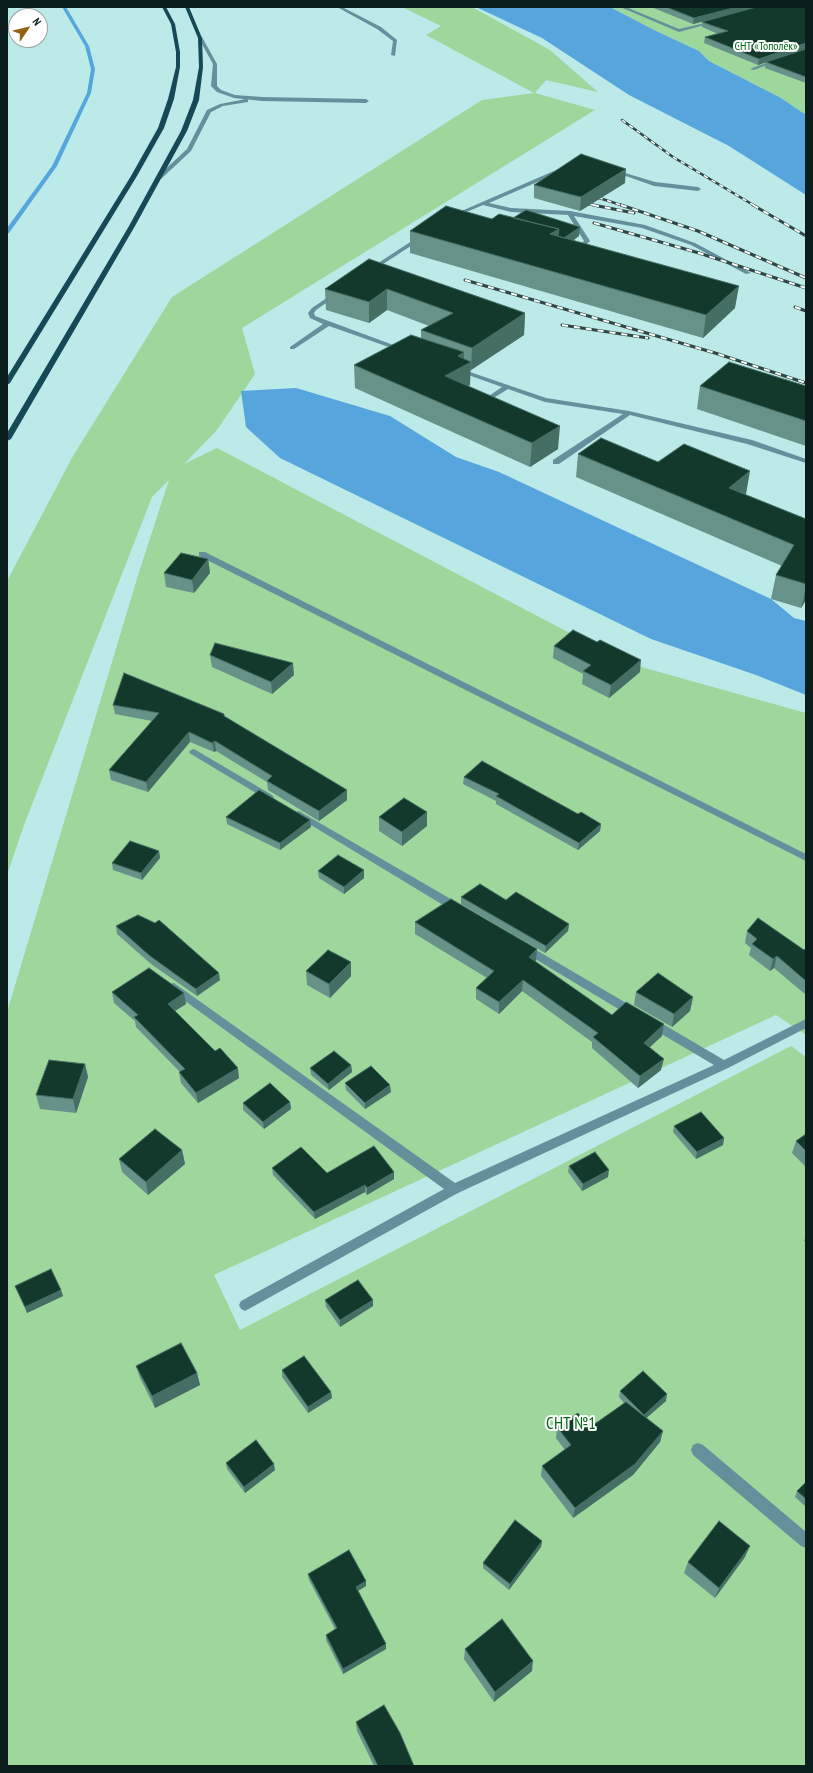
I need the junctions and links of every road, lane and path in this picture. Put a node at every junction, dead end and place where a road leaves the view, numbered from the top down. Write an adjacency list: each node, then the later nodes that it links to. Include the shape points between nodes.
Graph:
1 (164, 7): 30 (main road, via 173,24 178,67 161,128)
2 (187, 7): 6 (main road)
3 (339, 7): 7 (street, via 379,28 395,41)
4 (622, 7): 5 (street, via 679,31)
5 (716, 21)
6 (200, 38): 10 (street, via 215,64 216,89 234,96); 14 (main road, via 201,67 196,100 184,132)
7 (393, 55)
8 (786, 58): 9 (street)
9 (752, 69)
10 (262, 99): 11 (street); 14 (street, via 222,105 210,111 189,150)
11 (366, 101)
12 (573, 164): 16 (street)
13 (606, 167): 15 (street, via 654,184)
14 (159, 178): 34 (main road)
15 (698, 189)
16 (482, 203): 17 (street, via 511,210); 18 (street, via 447,219)
17 (570, 213): 21 (street, via 588,241); 23 (street, via 643,226 693,244)
18 (454, 221)
19 (427, 232): 24 (street)
20 (567, 251): 21 (street)
21 (574, 253): 22 (street)
22 (581, 255)
23 (748, 273)
24 (361, 277)
25 (341, 291): 26 (street, via 311,313 312,317)
26 (328, 324): 27 (street); 28 (street, via 399,352)
27 (292, 348)
28 (410, 353)
29 (455, 369): 31 (street)
30 (7, 383)
31 (508, 387): 32 (street); 33 (street, via 545,400)
32 (475, 407)
33 (629, 413): 35 (street, via 749,442); 36 (street)
34 (7, 439)
35 (806, 461)
36 (556, 462)
37 (202, 554): 41 (street)
38 (194, 752): 39 (street)
39 (276, 801)
40 (290, 809): 42 (street)
41 (806, 858)
42 (469, 915)
43 (517, 943): 46 (street)
44 (166, 982): 47 (street)
45 (806, 1023): 46 (street)
46 (724, 1065): 47 (street)
47 (454, 1189): 48 (street)
48 (244, 1305)
49 (698, 1450): 50 (street)
50 (806, 1541)

